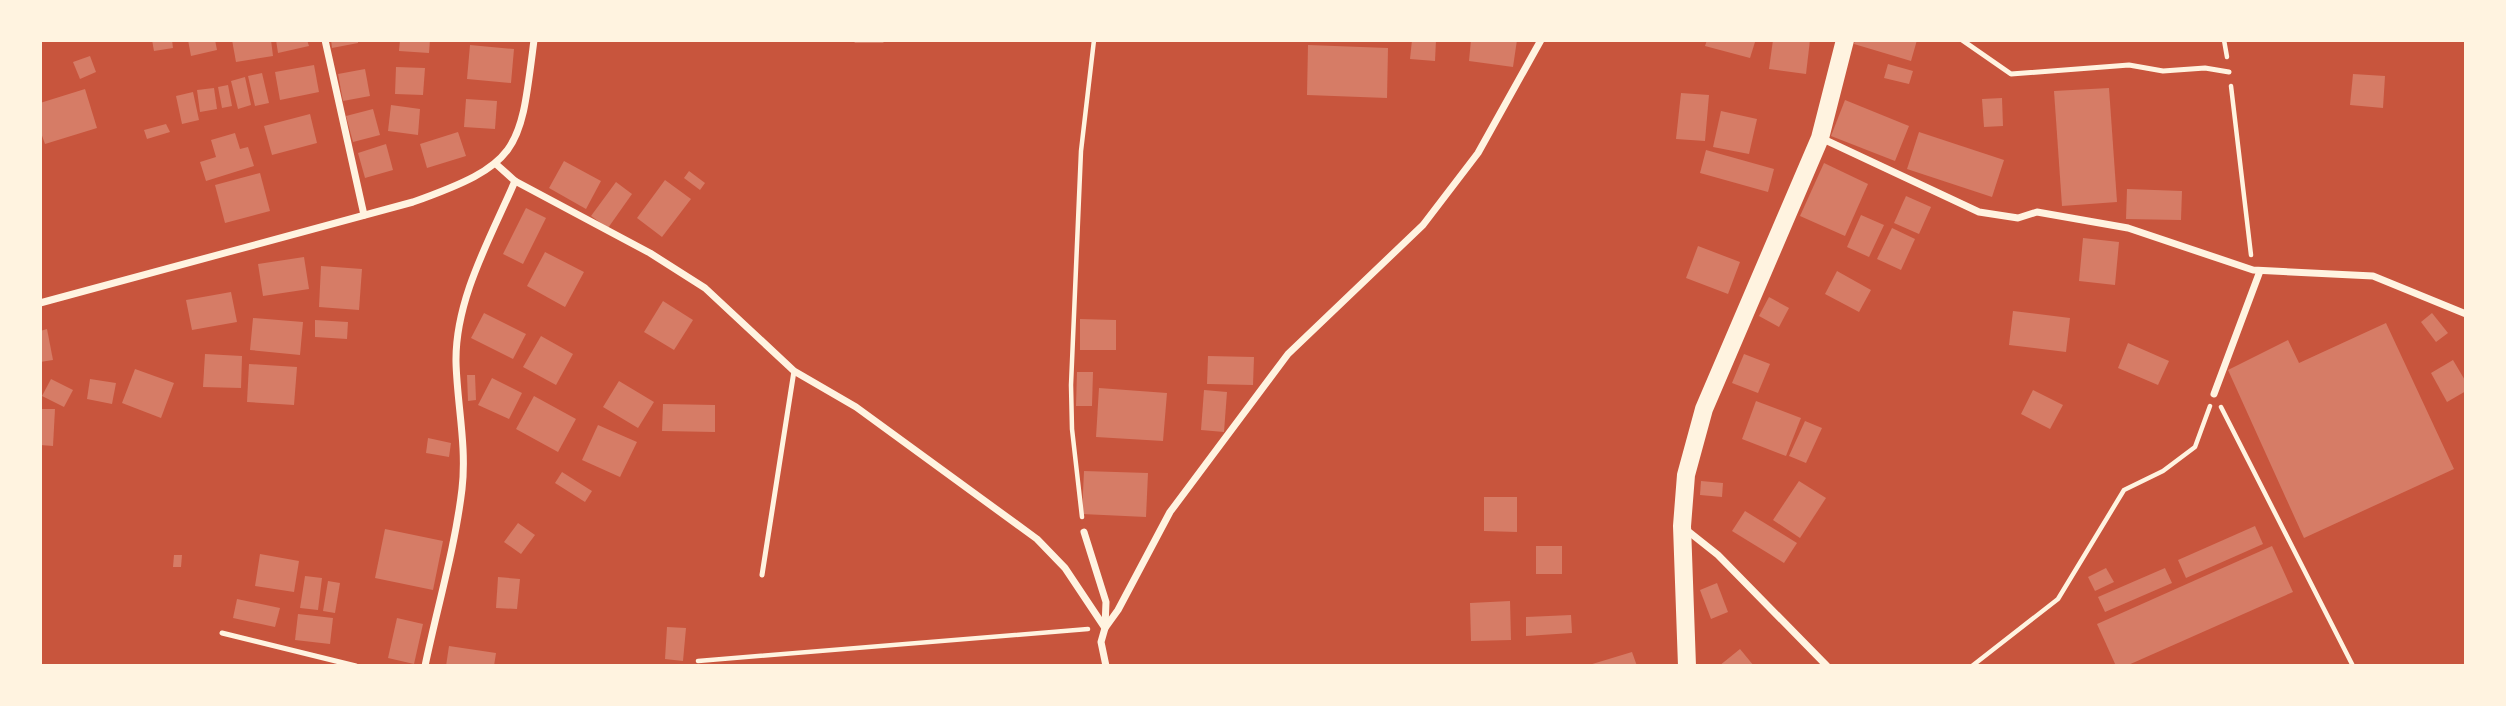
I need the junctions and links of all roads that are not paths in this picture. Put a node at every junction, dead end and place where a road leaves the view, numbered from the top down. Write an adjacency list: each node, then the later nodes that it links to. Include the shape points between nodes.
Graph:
1 (325, 40): 10 (street)
2 (534, 40): 8 (street, via 524,118 514,144)
3 (1541, 40): 19 (street, via 1478,153 1423,225 1288,354 1170,512)
4 (1845, 40): 7 (main road)
5 (1962, 40): 6 (lane, via 2011,74 2129,65 2163,71 2205,68)
6 (2229, 72)
7 (1820, 138): 11 (street, via 1979,212 2018,218 2037,212 2128,228); 16 (main road, via 1704,409 1686,475)
8 (496, 164): 9 (street); 10 (street, via 465,184)
9 (515, 181): 14 (street, via 650,253 705,288); 22 (street, via 472,283 461,322 456,360 464,449 462,489)
10 (364, 215): 12 (street)
11 (2257, 270): 13 (street, via 2373,276); 15 (street)
12 (40, 303)
13 (2466, 314)
14 (794, 371): 18 (lane); 19 (street, via 856,407 1037,539 1065,568)
15 (2214, 394)
16 (1682, 526): 24 (main road); 25 (street, via 1718,555)
17 (1084, 532): 19 (street, via 1106,602)
18 (762, 575)
19 (1105, 628): 23 (street, via 1101,642)
20 (222, 633): 21 (lane)
21 (356, 666)
22 (425, 666)
23 (1105, 666)
24 (1687, 666)
25 (1827, 666)

